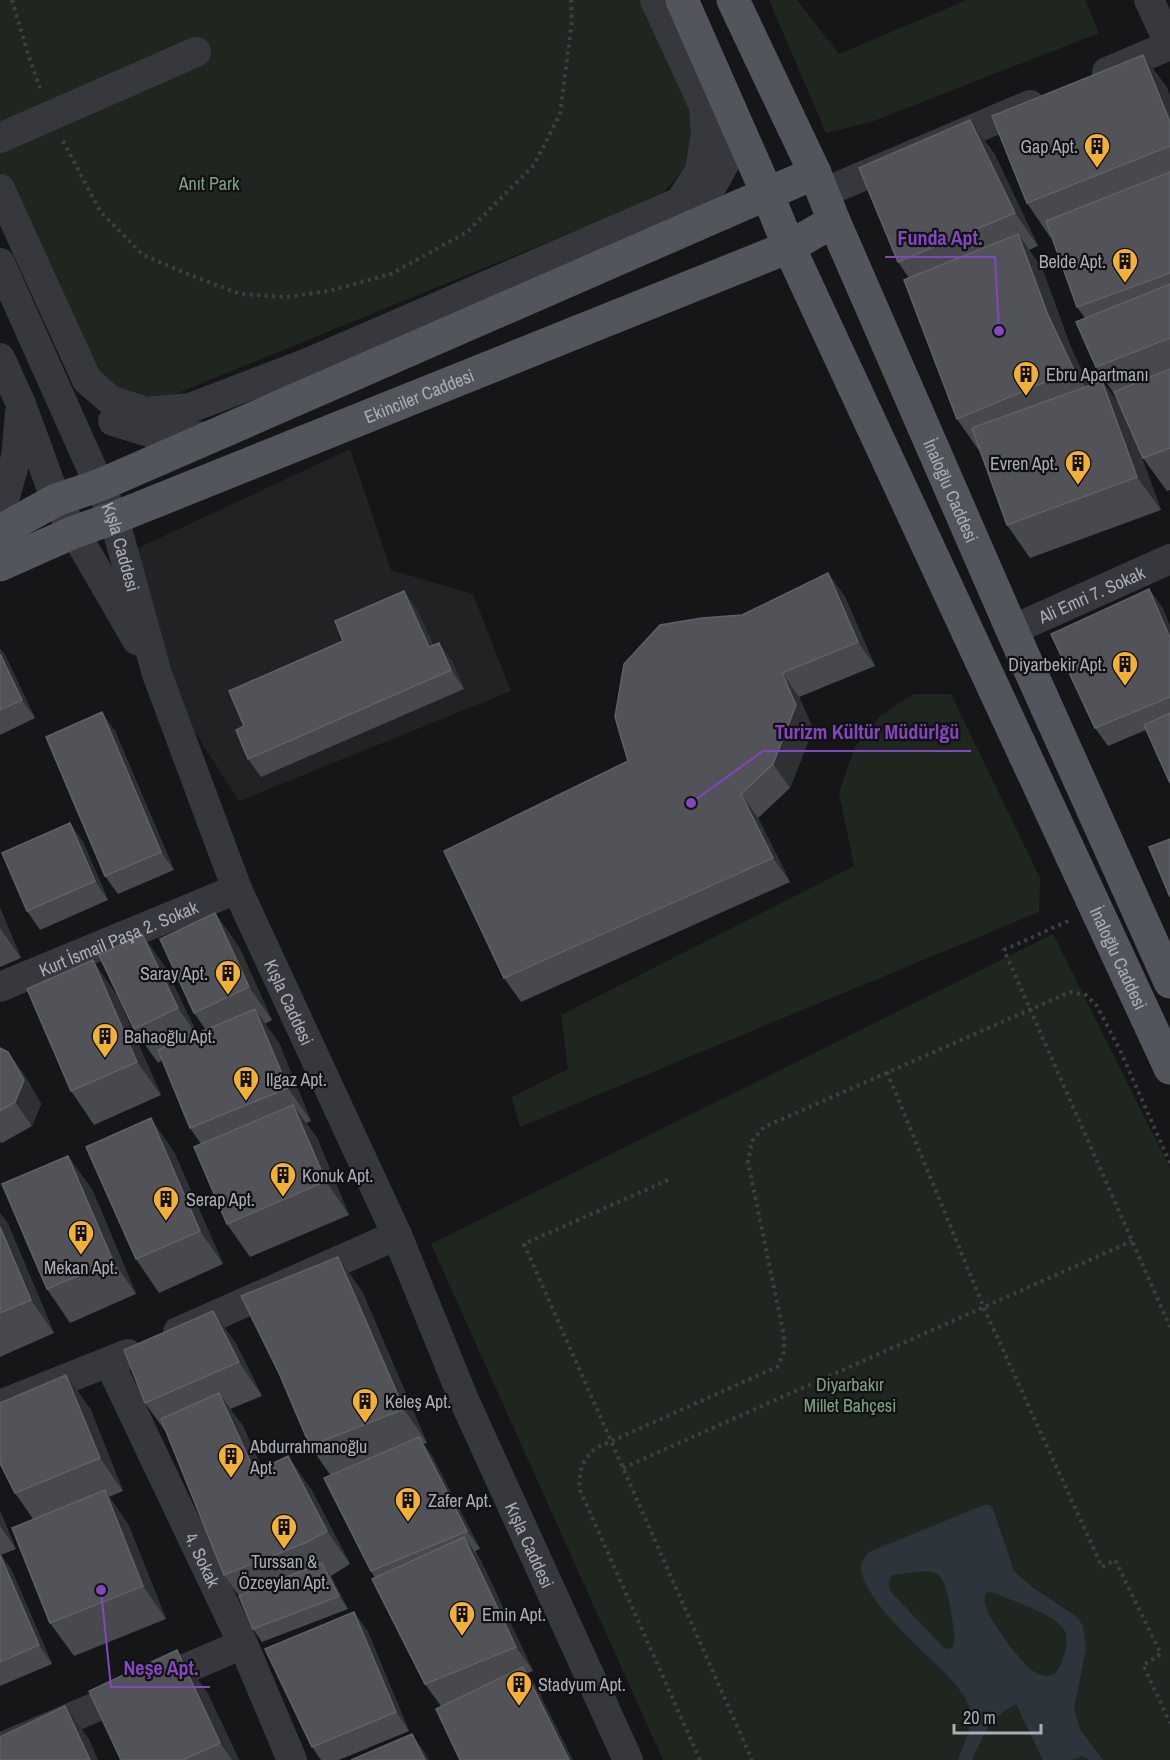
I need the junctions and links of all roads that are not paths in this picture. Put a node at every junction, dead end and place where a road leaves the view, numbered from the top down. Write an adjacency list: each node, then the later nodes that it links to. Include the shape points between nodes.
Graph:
1 (655, 0): 11 (street, via 704,106 706,134 700,171 680,202 310,362 190,408 146,412 110,400 87,381)
2 (682, 0): 9 (main road, İnaloğlu Caddesi)
3 (733, 0): 13 (main road, İnaloğlu Caddesi)
4 (1149, 0): 5 (street)
5 (1170, 45): 7 (street)
6 (196, 52): 10 (street)
7 (1083, 82)
8 (1051, 96): 13 (street, Ekinciler Caddesi)
9 (733, 115): 12 (main road, İnaloğlu Caddesi); 14 (street, via 730,153)
10 (0, 138)
11 (0, 189)
12 (767, 193): 13 (main road, Ekinciler Caddesi); 14 (main road, Ekinciler Caddesi); 15 (main road, İnaloğlu Caddesi)
13 (824, 196): 15 (main road, Ekinciler Caddesi); 29 (main road, İnaloğlu Caddesi)
14 (685, 229): 20 (main road, Ekinciler Caddesi)
15 (789, 247): 24 (main road, Ekinciler Caddesi); 34 (main road, İnaloğlu Caddesi)
16 (0, 263): 18 (street, Kışla Caddesi)
17 (0, 358): 19 (street)
18 (58, 391): 20 (street, via 115,422 154,434); 21 (street, Kışla Caddesi)
19 (21, 404): 22 (street); 23 (street, via 16,457)
20 (210, 437): 21 (main road, Ekinciler Caddesi)
21 (100, 485): 22 (main road, Ekinciler Caddesi); 24 (street, Kışla Caddesi)
22 (56, 501): 25 (main road, Ekinciler Caddesi); 26 (street)
23 (0, 515)
24 (114, 518): 26 (main road, Ekinciler Caddesi); 30 (street, Kışla Caddesi)
25 (0, 531)
26 (74, 532): 28 (main road, Ekinciler Caddesi); 30 (street)
27 (1170, 559): 29 (street, Ali Emri 7. Sokak)
28 (0, 565)
29 (1012, 630): 32 (main road, İnaloğlu Caddesi)
30 (157, 674): 31 (street, Kışla Caddesi)
31 (237, 889): 33 (street, Kurt İsmail Paşa 2. Sokak); 35 (street, Kışla Caddesi)
32 (1170, 982)
33 (0, 987)
34 (1170, 1068)
35 (397, 1235): 36 (street); 41 (street, Kışla Caddesi, via 464,1400)
36 (109, 1362): 37 (street); 38 (street, 4. Sokak)
37 (0, 1405)
38 (243, 1644): 39 (street); 40 (street, 4. Sokak)
39 (0, 1748)
40 (292, 1760)
41 (628, 1760)

